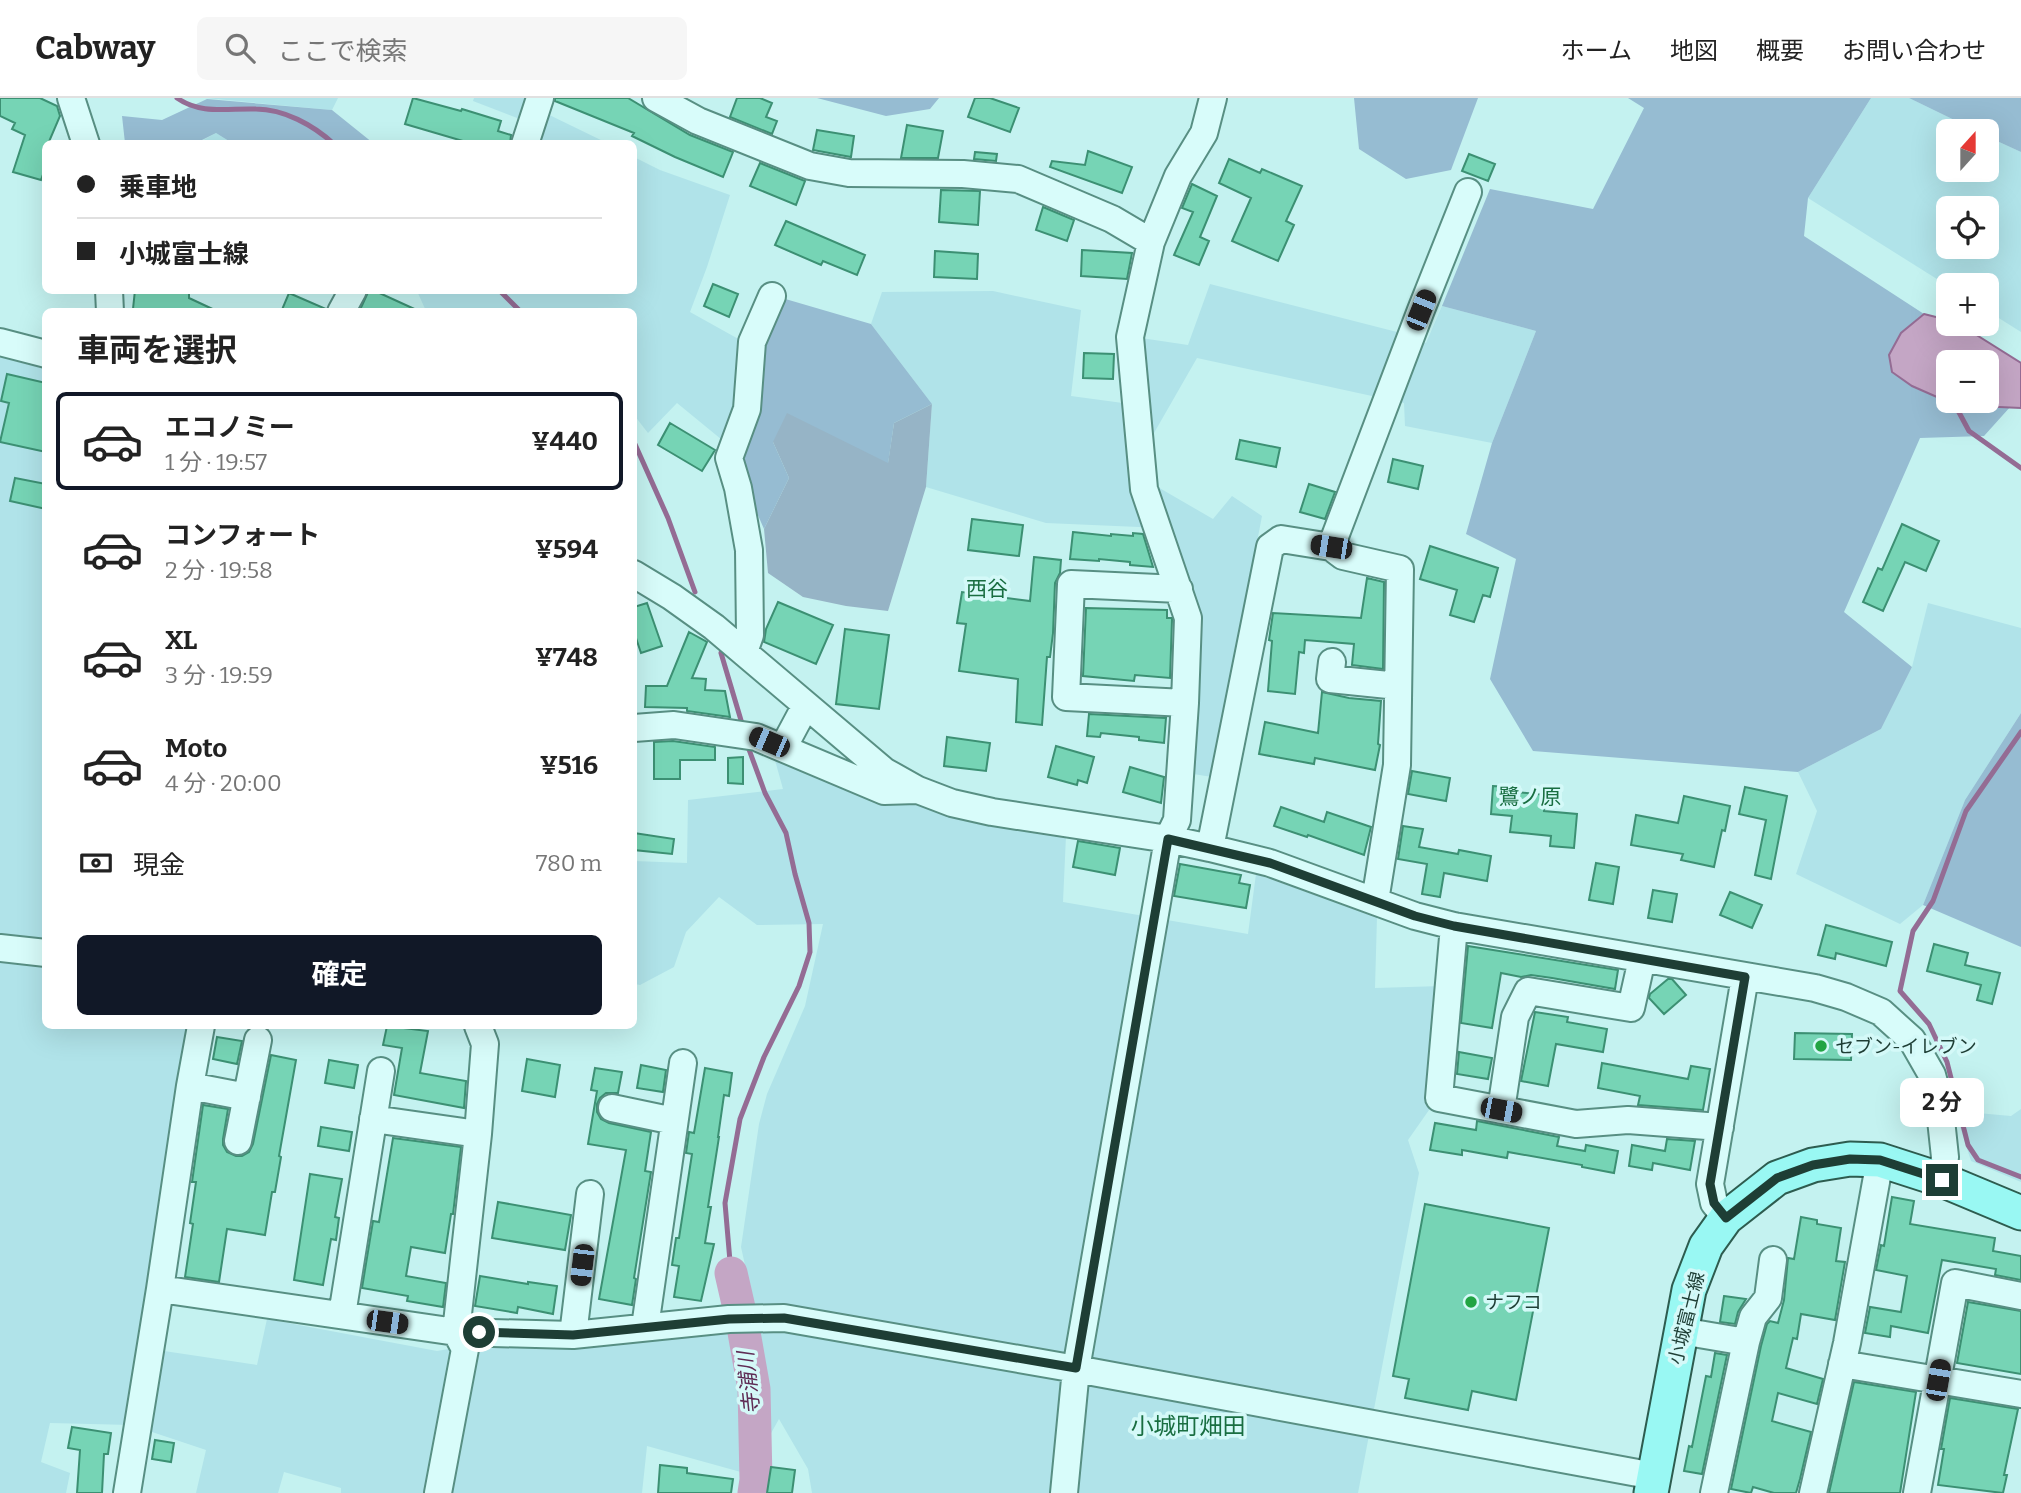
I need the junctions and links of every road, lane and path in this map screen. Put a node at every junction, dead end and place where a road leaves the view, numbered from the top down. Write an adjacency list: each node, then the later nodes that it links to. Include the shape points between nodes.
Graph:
1 (71, 98): 5 (street)
2 (540, 98): 6 (street)
3 (656, 98): 8 (street, via 698,121 810,166 849,173 1018,179 1112,219)
4 (1213, 98): 8 (street, via 1204,133 1178,176)
5 (85, 140)
6 (526, 140)
7 (1468, 192): 12 (street)
8 (1151, 242): 14 (street, via 1130,337 1143,489)
9 (772, 296): 15 (street, via 752,342 747,409 729,458 748,550 750,635)
10 (0, 342): 11 (street)
11 (42, 353)
12 (1331, 547): 17 (street, via 1343,555 1400,569); 24 (street, via 1281,539 1270,547)
13 (637, 577): 15 (street, via 715,627)
14 (1179, 589): 18 (street, via 1188,618); 18 (street, via 1071,584 1066,697)
15 (744, 652): 19 (street)
16 (1332, 662): 17 (street, via 1330,679)
17 (1398, 686): 25 (street, via 1397,765)
18 (1185, 702): 23 (street, via 1177,820)
19 (806, 705): 21 (street); 22 (street, via 884,771)
20 (637, 728): 21 (street, via 674,724 747,735)
21 (783, 748): 22 (street, via 884,792)
22 (918, 790): 23 (street, via 992,812)
23 (1168, 839): 24 (street); 60 (street)
24 (1210, 848): 25 (street, via 1270,863)
25 (1375, 901): 26 (street)
26 (1454, 926): 29 (street); 39 (street, via 1439,1098)
27 (0, 947): 28 (street)
28 (42, 952)
29 (1642, 959): 30 (street); 39 (street, via 1631,1008 1528,991 1515,1017)
30 (1745, 977): 42 (street); 46 (street, via 1846,997 1881,1012 1912,1040 1932,1075 1939,1101 1945,1157)
31 (200, 1029): 36 (street)
32 (479, 1029): 43 (street, via 485,1044)
33 (258, 1040): 37 (street)
34 (683, 1063): 41 (street)
35 (381, 1071): 40 (street)
36 (190, 1086): 37 (street); 51 (street)
37 (247, 1097): 44 (street)
38 (612, 1108): 41 (street)
39 (1501, 1110): 42 (street, via 1576,1124 1628,1120)
40 (373, 1119): 43 (street); 53 (street)
41 (674, 1121): 54 (street)
42 (1720, 1127): 49 (street, via 1710,1184 1714,1203)
43 (478, 1134): 56 (street)
44 (239, 1141)
45 (1880, 1160): 46 (main road, 小城富士線); 49 (main road, 小城富士線, via 1813,1165 1777,1178); 59 (street)
46 (1942, 1180): 48 (main road, 小城富士線)
47 (590, 1195): 57 (street)
48 (2021, 1213)
49 (1726, 1218): 55 (main road, 小城富士線, via 1706,1246 1689,1290)
50 (1773, 1260): 58 (street, via 1768,1298 1753,1317)
51 (160, 1289): 53 (street); 64 (street)
52 (2021, 1296): 61 (street, via 1955,1283)
53 (342, 1315): 56 (street)
54 (645, 1327): 57 (street); 60 (street, via 784,1318)
55 (1681, 1331): 58 (street); 63 (main road, 小城富士線)
56 (456, 1332): 57 (street); 65 (street, via 465,1349)
57 (573, 1335)
58 (1746, 1342): 67 (street)
59 (1842, 1364): 61 (street); 68 (street)
60 (1076, 1368): 63 (street); 66 (street)
61 (1938, 1380): 62 (street); 69 (street)
62 (2021, 1394)
63 (1653, 1485)
64 (127, 1493)
65 (438, 1493)
66 (1064, 1493)
67 (1714, 1493)
68 (1813, 1493)
69 (1917, 1493)

